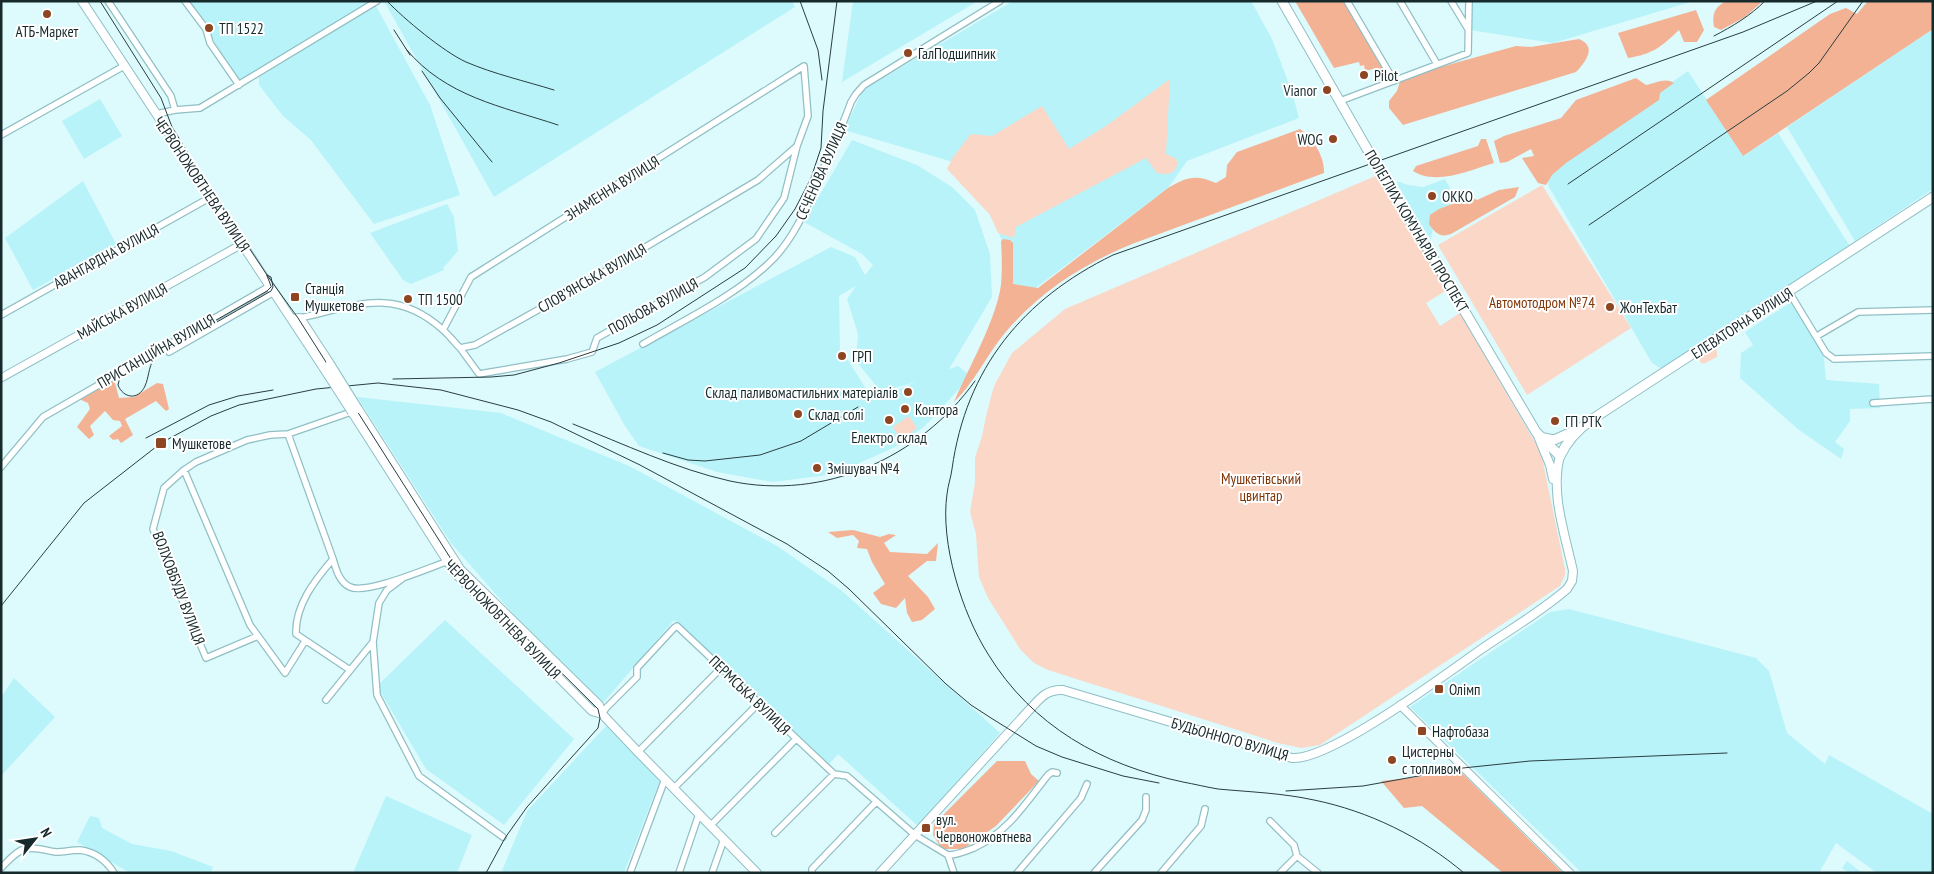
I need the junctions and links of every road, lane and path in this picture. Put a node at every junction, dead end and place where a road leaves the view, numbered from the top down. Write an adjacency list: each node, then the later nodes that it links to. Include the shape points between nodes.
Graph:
1 (108, 1): 18 (street, via 171,96)
2 (185, 1): 16 (street, via 206,29 210,43)
3 (377, 1): 16 (street)
4 (1000, 1): 32 (street, СЄЧЕНОВА ВУЛИЦЯ, via 864,85 851,102 797,225 769,264 711,305)
5 (1282, 1): 17 (main road, ПОЛЕГЛИХ КОМУНАРІВ ПРОСПЕКТ)
6 (1347, 1): 15 (street)
7 (1400, 1): 12 (street)
8 (1451, 1): 11 (street)
9 (1469, 1): 11 (street)
10 (83, 2): 13 (main road, ЧЕРВОНОЖОВТНЕВА ВУЛИЦЯ)
11 (1468, 29): 12 (street, via 1468,53)
12 (1438, 64): 15 (street)
13 (124, 66): 19 (main road, ЧЕРВОНОЖОВТНЕВА ВУЛИЦЯ); 20 (street)
14 (804, 66): 21 (street, СЛОВ’ЯНСЬКА ВУЛИЦЯ, via 808,116); 30 (street, ЗНАМЕННА ВУЛИЦЯ, via 471,277)
15 (1394, 81): 17 (street)
16 (239, 85): 18 (street, via 200,108)
17 (1340, 101): 41 (main road, ПОЛЕГЛИХ КОМУНАРІВ ПРОСПЕКТ)
18 (175, 110): 19 (street)
19 (156, 114): 22 (main road, ЧЕРВОНОЖОВТНЕВА ВУЛИЦЯ)
20 (1, 135)
21 (797, 146): 33 (street, СЛОВ’ЯНСЬКА ВУЛИЦЯ, via 750,185 475,345); 33 (street, ПОЛЬОВА ВУЛИЦЯ, via 784,198 756,239 705,277 597,338 592,352 479,374)
22 (211, 197): 24 (main road, ЧЕРВОНОЖОВТНЕВА ВУЛИЦЯ); 28 (street, АВАНГАРДНА ВУЛИЦЯ)
23 (1933, 197): 26 (main road, ЕЛЕВАТОРНА ВУЛИЦЯ)
24 (242, 244): 25 (main road, ЧЕРВОНОЖОВТНЕВА ВУЛИЦЯ); 36 (street, МАЙСЬКА ВУЛИЦЯ)
25 (272, 289): 29 (main road, ЧЕРВОНОЖОВТНЕВА ВУЛИЦЯ); 34 (street, ПРИСТАНЦІЙНА ВУЛИЦЯ); 44 (street, ПРИСТАНЦІЙНА ВУЛИЦЯ, via 43,418)
26 (1789, 292): 31 (street); 40 (main road, ЕЛЕВАТОРНА ВУЛИЦЯ)
27 (1933, 310): 31 (street, via 1858,312)
28 (1, 315)
29 (296, 319): 30 (street, via 372,302 392,303 413,309); 39 (main road, ЧЕРВОНОЖОВТНЕВА ВУЛИЦЯ, bridge)
30 (443, 330): 33 (street)
31 (1817, 336): 35 (street, via 1826,353 1834,359)
32 (643, 344)
33 (460, 348)
34 (169, 352)
35 (1933, 356)
36 (1, 378)
37 (1933, 399): 38 (street)
38 (1873, 403)
39 (355, 410): 42 (street, ВОЛХОВБУДУ ВУЛИЦЯ); 48 (main road, ЧЕРВОНОЖОВТНЕВА ВУЛИЦЯ)
40 (1581, 427): 41 (main road, via 1554,440); 43 (main road, ЕЛЕВАТОРНА ВУЛИЦЯ)
41 (1536, 432): 43 (main road, ПОЛЕГЛИХ КОМУНАРІВ ПРОСПЕКТ); 46 (main road)
42 (288, 434): 45 (street, ВОЛХОВБУДУ ВУЛИЦЯ, via 247,440); 47 (street)
43 (1560, 456): 46 (main road, БУДЬОННОГО ВУЛИЦЯ)
44 (1, 467)
45 (184, 470): 50 (street, via 250,625); 50 (street, ВОЛХОВБУДУ ВУЛИЦЯ, via 164,488 153,529 206,658)
46 (1556, 490): 57 (main road, БУДЬОННОГО ВУЛИЦЯ, via 1573,571 1567,589)
47 (333, 559): 49 (street, via 341,581 350,588 362,589); 51 (street, via 313,582 295,622 296,634)
48 (450, 560): 49 (street); 58 (main road, ЧЕРВОНОЖОВТНЕВА ВУЛИЦЯ, via 599,705)
49 (403, 578): 52 (street, via 387,590 379,603)
50 (258, 636): 51 (street, via 285,673)
51 (304, 641): 54 (street)
52 (373, 642): 54 (street); 74 (street, via 377,695 419,776)
53 (721, 668): 56 (street, ПЕРМСЬКА ВУЛИЦЯ); 58 (street, ПЕРМСЬКА ВУЛИЦЯ, via 677,626 637,668 637,677); 60 (street)
54 (350, 670): 55 (street)
55 (326, 700)
56 (759, 703): 59 (street, ПЕРМСЬКА ВУЛИЦЯ); 65 (street)
57 (1400, 705): 73 (main road, БУДЬОННОГО ВУЛИЦЯ, via 1346,739 1299,759 1063,690 1053,690 1043,695); 93 (street)
58 (602, 714): 60 (main road, ЧЕРВОНОЖОВТНЕВА ВУЛИЦЯ)
59 (796, 739): 62 (street, ПЕРМСЬКА ВУЛИЦЯ); 71 (street)
60 (638, 752): 63 (main road, ЧЕРВОНОЖОВТНЕВА ВУЛИЦЯ)
61 (1057, 773): 76 (street, via 1048,775 994,838 957,855)
62 (834, 774): 67 (street, ПЕРМСЬКА ВУЛИЦЯ, via 847,776); 72 (street)
63 (665, 779): 65 (main road, ЧЕРВОНОЖОВТНЕВА ВУЛИЦЯ); 83 (street)
64 (1087, 784): 88 (street, via 1081,798)
65 (674, 788): 69 (main road, ЧЕРВОНОЖОВТНЕВА ВУЛИЦЯ)
66 (1146, 797): 89 (street, via 1142,820)
67 (876, 802): 73 (street, ПЕРМСЬКА ВУЛИЦЯ); 86 (street, via 812,869)
68 (1205, 809): 90 (street, via 1201,826)
69 (699, 814): 71 (main road, ЧЕРВОНОЖОВТНЕВА ВУЛИЦЯ); 84 (street)
70 (1270, 821): 77 (street, via 1294,845)
71 (711, 826): 75 (main road, ЧЕРВОНОЖОВТНЕВА ВУЛИЦЯ)
72 (775, 833)
73 (915, 835): 76 (street, ПЕРМСЬКА ВУЛИЦЯ); 87 (main road, БУДЬОННОГО ВУЛИЦЯ)
74 (503, 837)
75 (724, 839): 79 (main road, ЧЕРВОНОЖОВТНЕВА ВУЛИЦЯ); 85 (street)
76 (948, 855): 80 (street)
77 (1297, 856): 91 (street); 92 (street)
78 (2, 868): 81 (street); 82 (street, via 24,849 40,848 97,854)
79 (752, 871)
80 (953, 872)
81 (7, 873)
82 (114, 873)
83 (630, 873)
84 (679, 873)
85 (712, 873)
86 (812, 873)
87 (880, 873)
88 (1017, 873)
89 (1094, 873)
90 (1161, 873)
91 (1280, 873)
92 (1318, 873)
93 (1570, 873)

